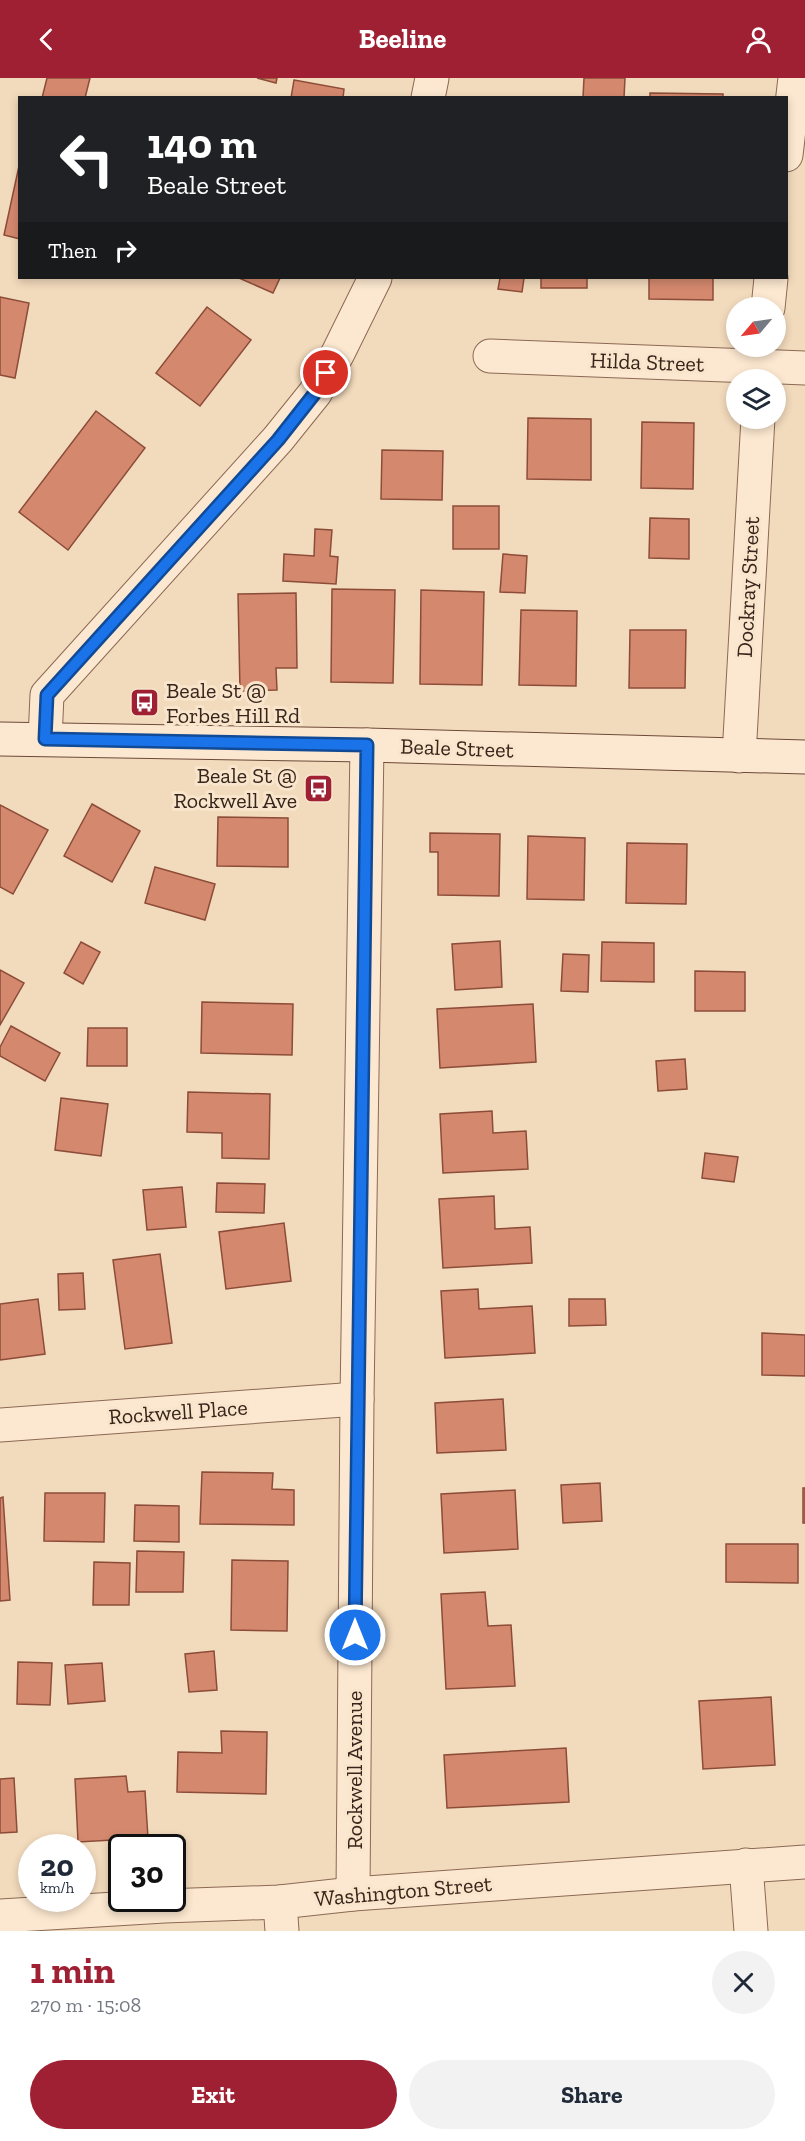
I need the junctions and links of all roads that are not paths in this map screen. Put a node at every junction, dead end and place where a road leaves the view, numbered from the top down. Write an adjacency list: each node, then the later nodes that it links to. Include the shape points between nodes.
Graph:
1 (432, 78): 3 (street)
2 (795, 78): 4 (street)
3 (428, 96)
4 (788, 138)
5 (375, 279): 13 (street, via 338,353 278,440 47,695)
6 (771, 279): 7 (street)
7 (769, 297)
8 (490, 356): 9 (street, Hilda Street)
9 (761, 364): 10 (street, Hilda Street)
10 (805, 368)
11 (757, 429): 15 (street, Dockray Street)
12 (0, 739): 13 (street, Beale Street)
13 (45, 739): 14 (street, Beale Street)
14 (367, 745): 15 (street, Beale Street); 17 (street, Rockwell Avenue)
15 (739, 756): 16 (street, Beale Street)
16 (805, 757)
17 (357, 1399): 18 (street, Rockwell Place); 21 (street, Rockwell Avenue)
18 (0, 1425)
19 (805, 1862): 20 (street, Washington Street)
20 (746, 1865): 21 (street, Washington Street); 24 (street)
21 (353, 1894): 23 (street, Washington Street)
22 (0, 1916): 23 (street, Washington Street, via 164,1906)
23 (281, 1916)
24 (752, 1931)

